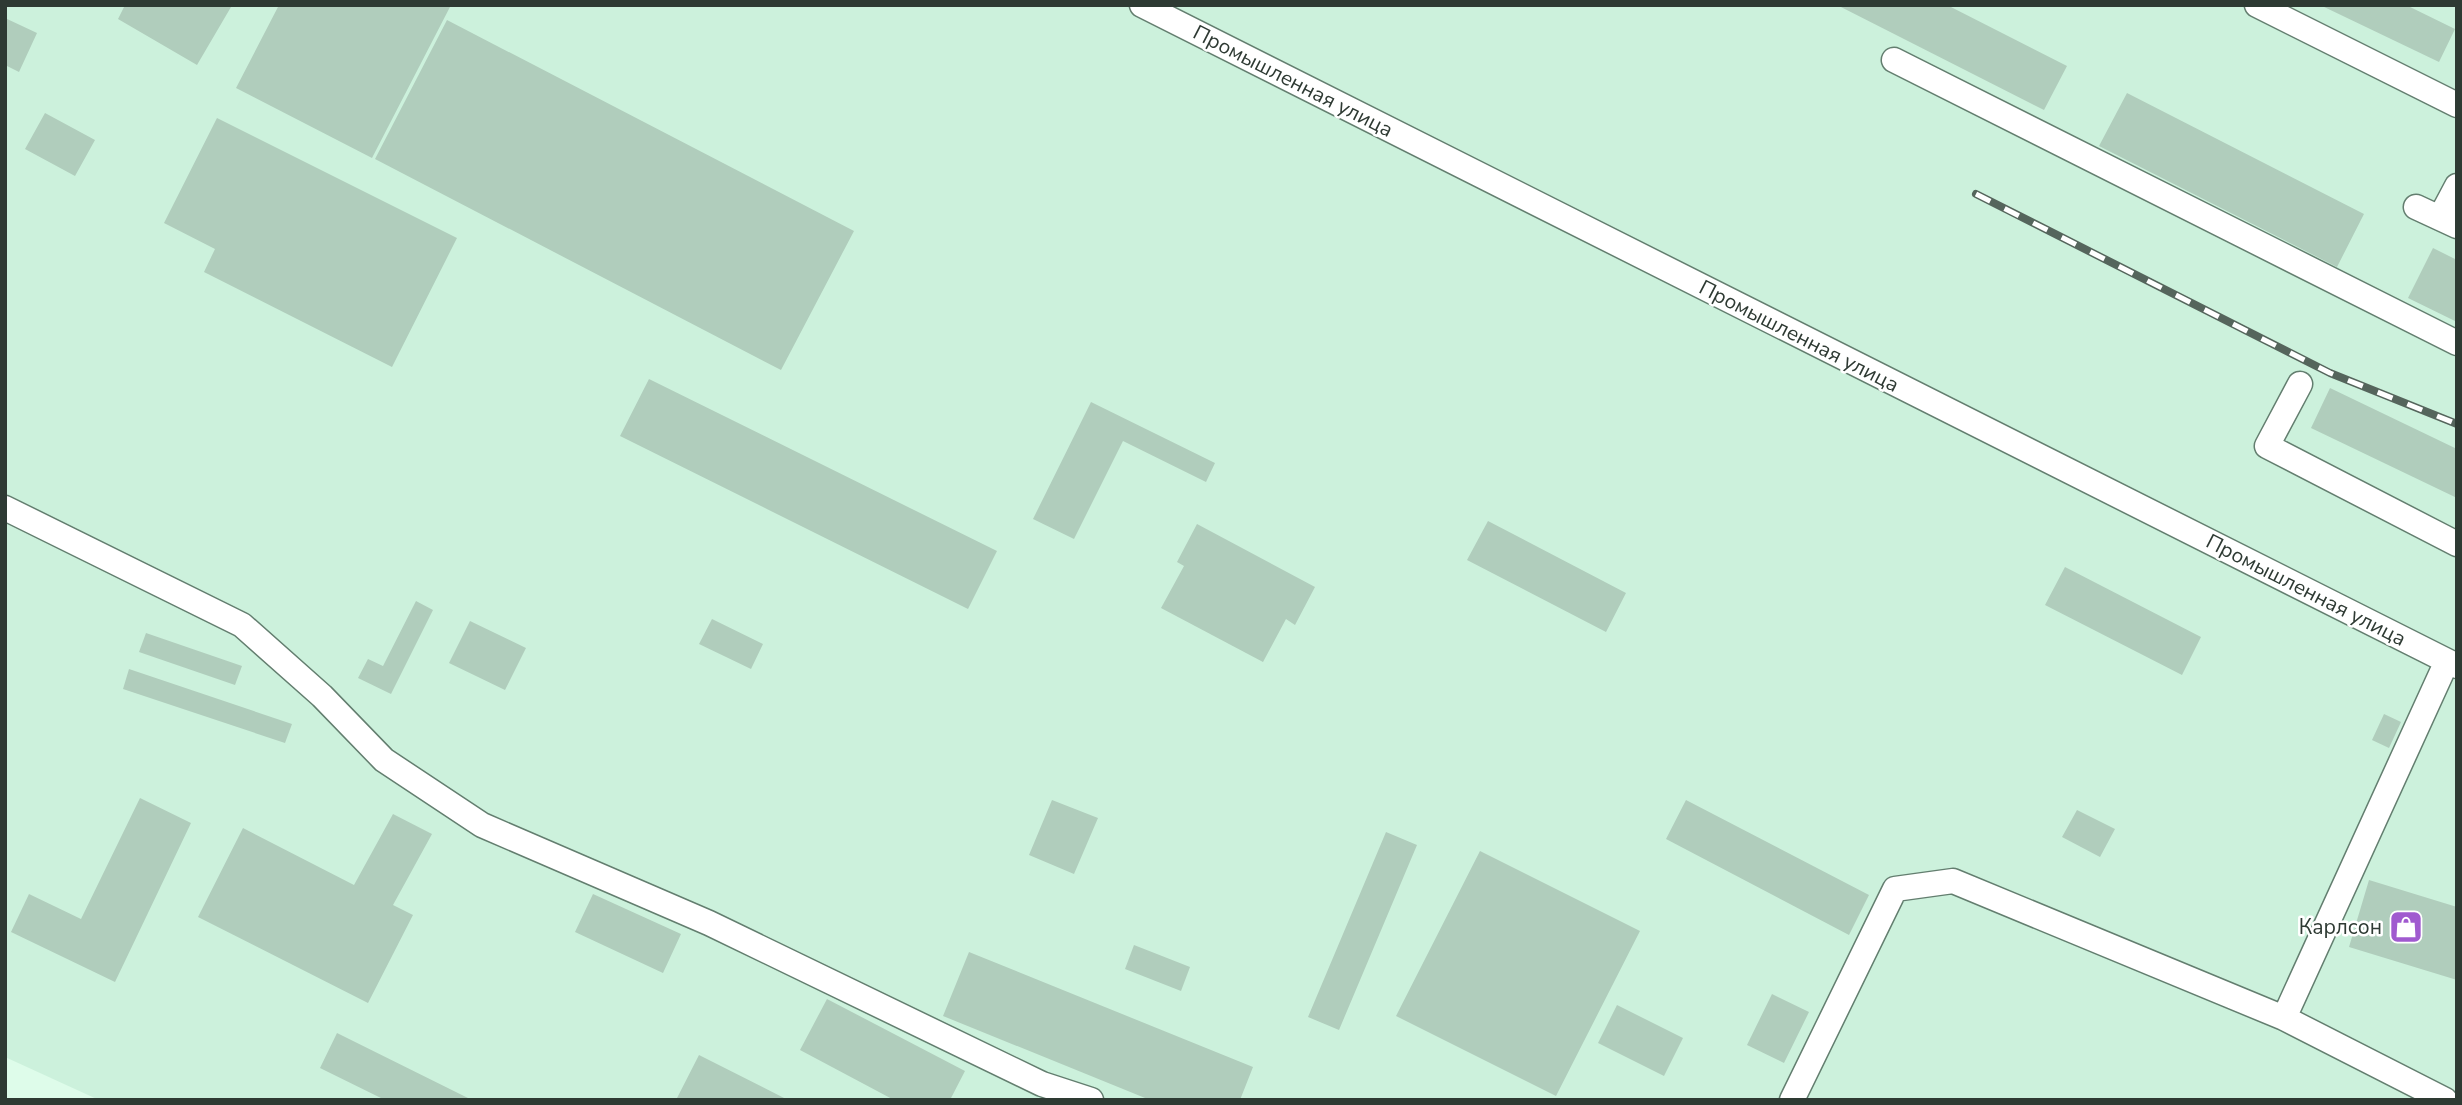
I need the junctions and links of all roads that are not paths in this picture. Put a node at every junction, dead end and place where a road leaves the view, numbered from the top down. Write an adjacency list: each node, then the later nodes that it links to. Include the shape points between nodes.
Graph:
1 (1142, 5): 12 (street, Промышленная улица)
2 (2257, 5): 4 (street)
3 (1894, 61): 8 (street)
4 (2457, 105)
5 (2457, 186): 7 (street)
6 (2416, 206): 7 (street)
7 (2448, 222)
8 (2457, 343)
9 (2300, 384): 11 (street, via 2267,446)
10 (5, 508): 14 (street, via 242,625 322,696 384,760 482,825 709,923 1042,1084)
11 (2457, 544)
12 (2452, 664): 13 (street)
13 (2284, 1018): 15 (street, via 1953,881 1895,889); 16 (street)
14 (1091, 1100)
15 (1792, 1100)
16 (2445, 1100)

